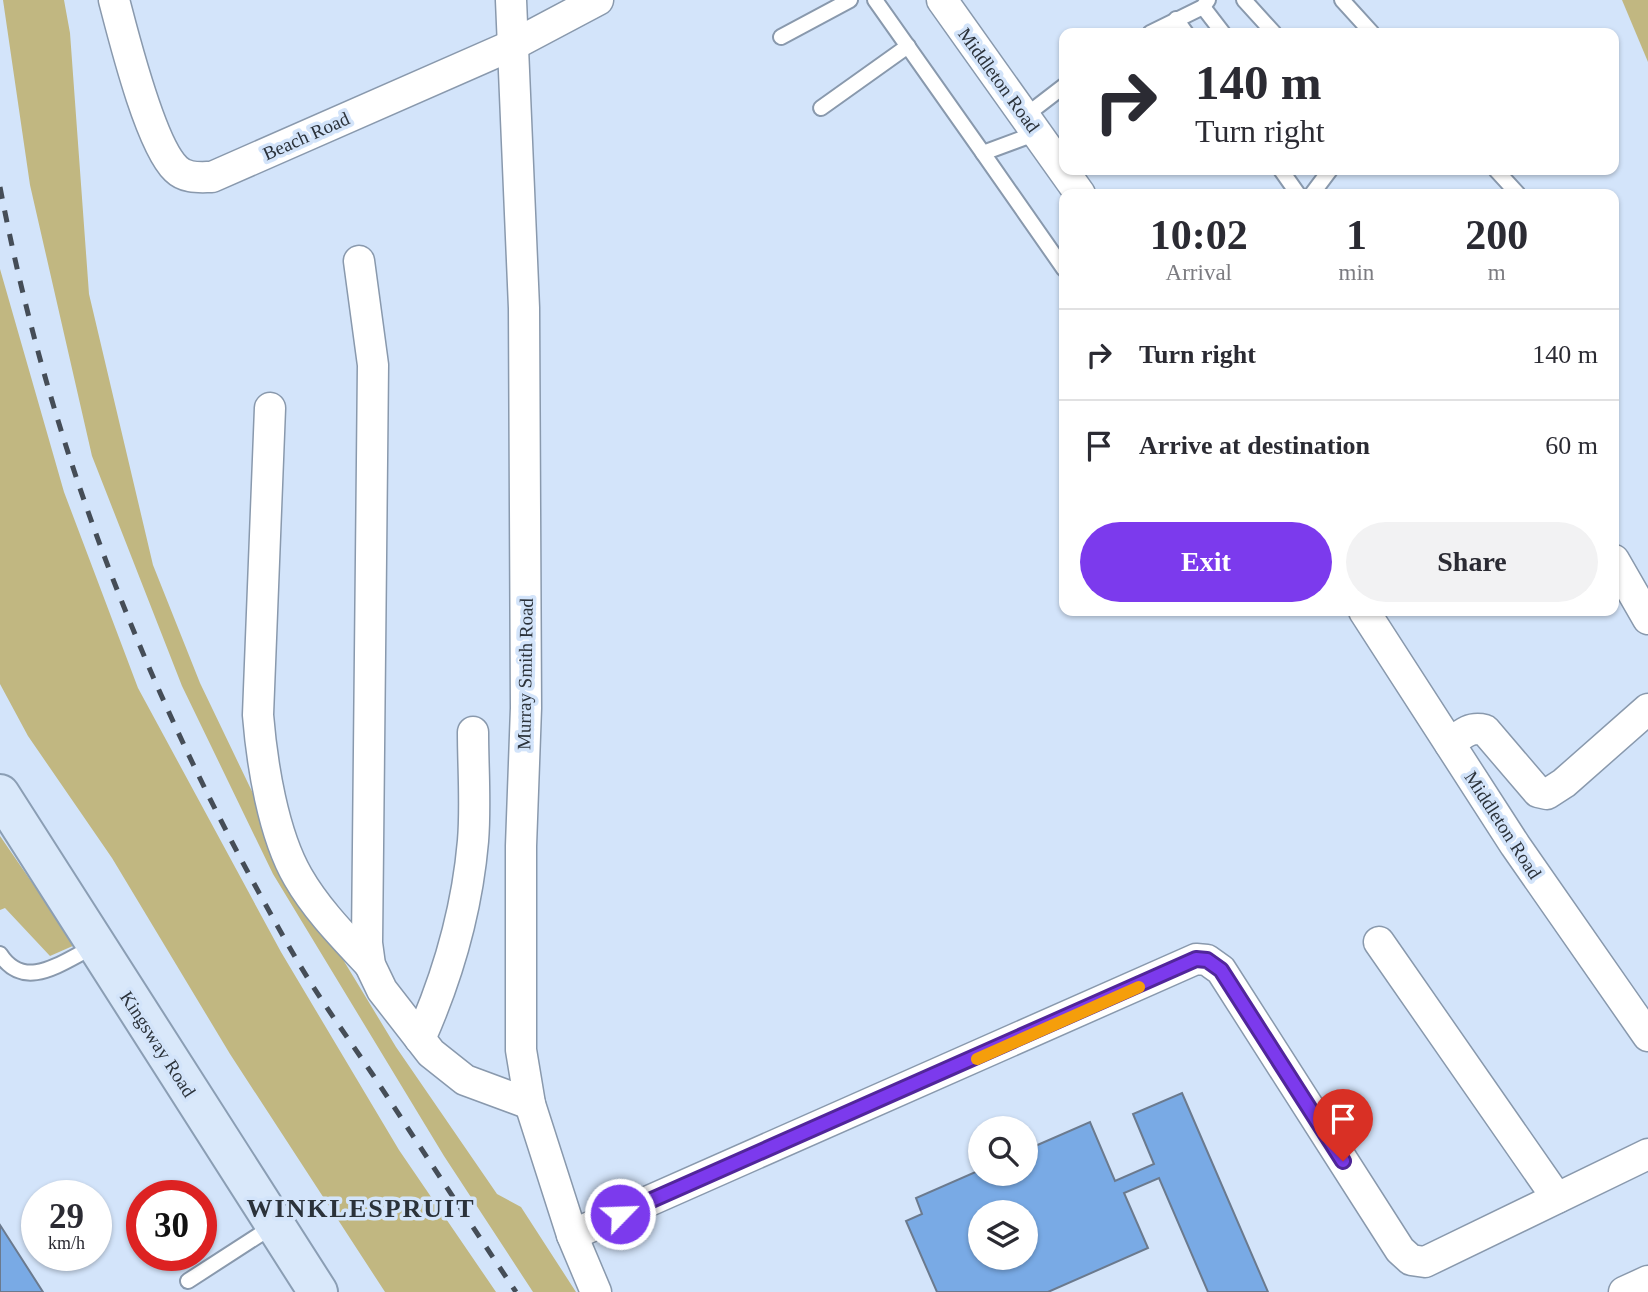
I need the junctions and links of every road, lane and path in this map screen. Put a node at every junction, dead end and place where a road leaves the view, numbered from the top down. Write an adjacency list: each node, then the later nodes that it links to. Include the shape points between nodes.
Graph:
1 (114, 0): 17 (street, Beach Road, via 131,69 162,147 177,170 190,177 212,177)
2 (511, 0): 17 (street, Murray Smith Road)
3 (597, 0): 17 (street, Beach Road)
4 (850, 0): 16 (lane)
5 (875, 0): 18 (lane)
6 (942, 0): 21 (street, Middleton Road)
7 (1244, 0): 14 (lane)
8 (1342, 0): 15 (lane)
9 (1206, 4): 10 (lane); 13 (lane)
10 (1176, 19): 11 (lane); 12 (lane)
11 (1159, 28)
12 (1182, 28)
13 (1220, 28)
14 (1269, 28)
15 (1367, 28)
16 (781, 37)
17 (515, 44): 42 (street, Murray Smith Road, via 525,363 526,709 519,1012)
18 (908, 46): 20 (lane); 22 (lane)
19 (1059, 92): 21 (lane)
20 (821, 108)
21 (1031, 124): 22 (lane); 23 (street, Middleton Road)
22 (983, 153): 27 (lane)
23 (1059, 164)
24 (1501, 175): 25 (lane)
25 (1513, 189)
26 (359, 261): 39 (street, via 373,365)
27 (1059, 262)
28 (270, 408): 39 (street, via 258,715 262,765 297,875 320,910)
29 (1619, 569): 31 (street)
30 (1367, 616): 34 (street, Middleton Road)
31 (1648, 619)
32 (1648, 709): 34 (street, via 1547,794 1538,792 1485,730 1467,730)
33 (473, 732): 41 (street, via 472,840 463,904 443,986)
34 (1450, 744): 40 (street, Middleton Road)
35 (0, 794): 37 (main road, Kingsway Road)
36 (1379, 942): 44 (street)
37 (95, 946): 38 (lane, via 26,974 14,971); 45 (main road, Kingsway Road)
38 (0, 954)
39 (370, 965): 41 (street, via 382,990)
40 (1648, 1035)
41 (420, 1039): 42 (street, via 431,1054 465,1080)
42 (530, 1104): 46 (street, Murray Smith Road)
43 (1648, 1154): 44 (street)
44 (1557, 1198): 46 (street, via 1425,1262 1411,1260 1400,1250 1221,970 1207,960 1196,959)
45 (274, 1225): 47 (lane); 49 (main road, Kingsway Road)
46 (572, 1236): 50 (street, Murray Smith Road)
47 (188, 1281)
48 (1648, 1281): 51 (street)
49 (318, 1292)
50 (596, 1292)
51 (1624, 1292)

